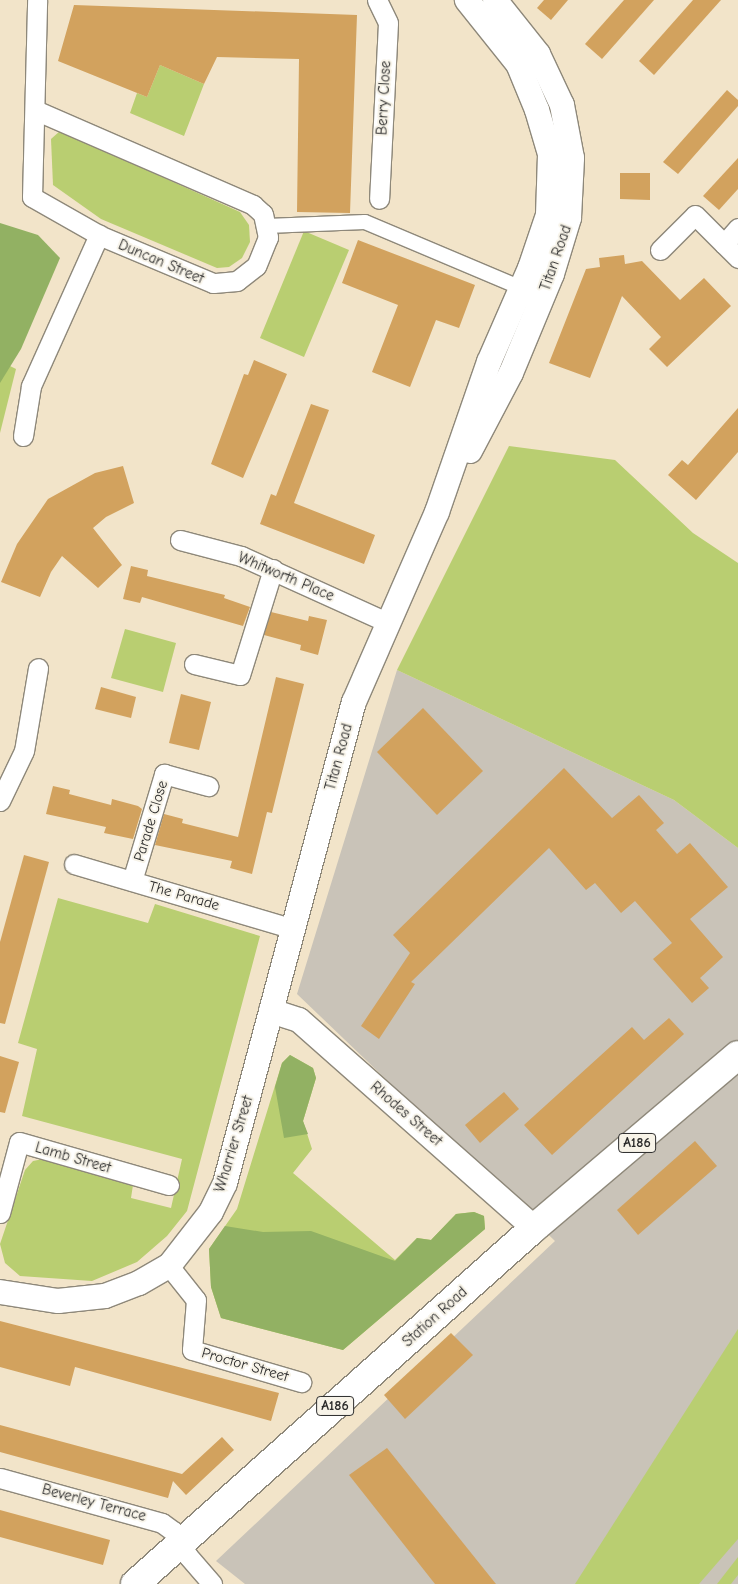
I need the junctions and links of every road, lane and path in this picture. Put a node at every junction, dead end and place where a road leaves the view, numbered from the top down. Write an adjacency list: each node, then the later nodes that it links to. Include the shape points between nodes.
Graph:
1 (37, 0): 5 (street, Duncan Street)
2 (377, 0): 6 (street, Berry Close, via 388,22)
3 (467, 0): 13 (street, Titan Road, via 518,64 550,154 548,215)
4 (495, 0): 15 (street, Titan Road, via 538,54 562,105 572,158 570,218 552,274 512,373)
5 (35, 110): 7 (street, via 240,197 263,214); 9 (street, Duncan Street, via 32,197)
6 (379, 198)
7 (267, 226): 9 (street, Duncan Street, via 268,237 256,266 237,281 213,284); 13 (street, via 365,222)
8 (738, 228): 10 (street)
9 (99, 235): 14 (street, via 31,386)
10 (724, 244): 11 (street, via 695,215); 12 (street)
11 (660, 250)
12 (738, 258)
13 (521, 288): 15 (street, Titan Road, via 489,362)
14 (23, 436)
15 (437, 512): 18 (street, Titan Road)
16 (180, 540): 17 (street, Whitworth Place)
17 (274, 569): 18 (street, Whitworth Place); 19 (street, via 240,675)
18 (389, 623): 25 (street, Titan Road, via 354,702)
19 (194, 664)
20 (38, 668): 22 (street, via 24,751)
21 (208, 786): 24 (street, Parade Close, via 164,774)
22 (0, 801)
23 (74, 864): 24 (street, The Parade)
24 (132, 881): 25 (street, The Parade)
25 (294, 929): 26 (street, Titan Road)
26 (271, 1012): 30 (street, Rhodes Street, via 298,1020); 31 (street, Wharrier Street, via 225,1183 211,1212)
27 (738, 1055): 30 (main road, Station Road / A186)
28 (169, 1185): 29 (street, Lamb Street, via 19,1142)
29 (0, 1213)
30 (534, 1228): 35 (main road, Station Road / A186)
31 (169, 1266): 32 (street, Wharrier Street, via 139,1283 105,1296 58,1301); 33 (street, Proctor Street, via 196,1300 192,1350)
32 (0, 1292)
33 (301, 1382)
34 (0, 1478): 35 (street, Beverley Terrace, via 152,1519 167,1526)
35 (180, 1543): 36 (main road, Station Road / A186); 37 (street, Beverley Terrace)
36 (135, 1584)
37 (212, 1584)

